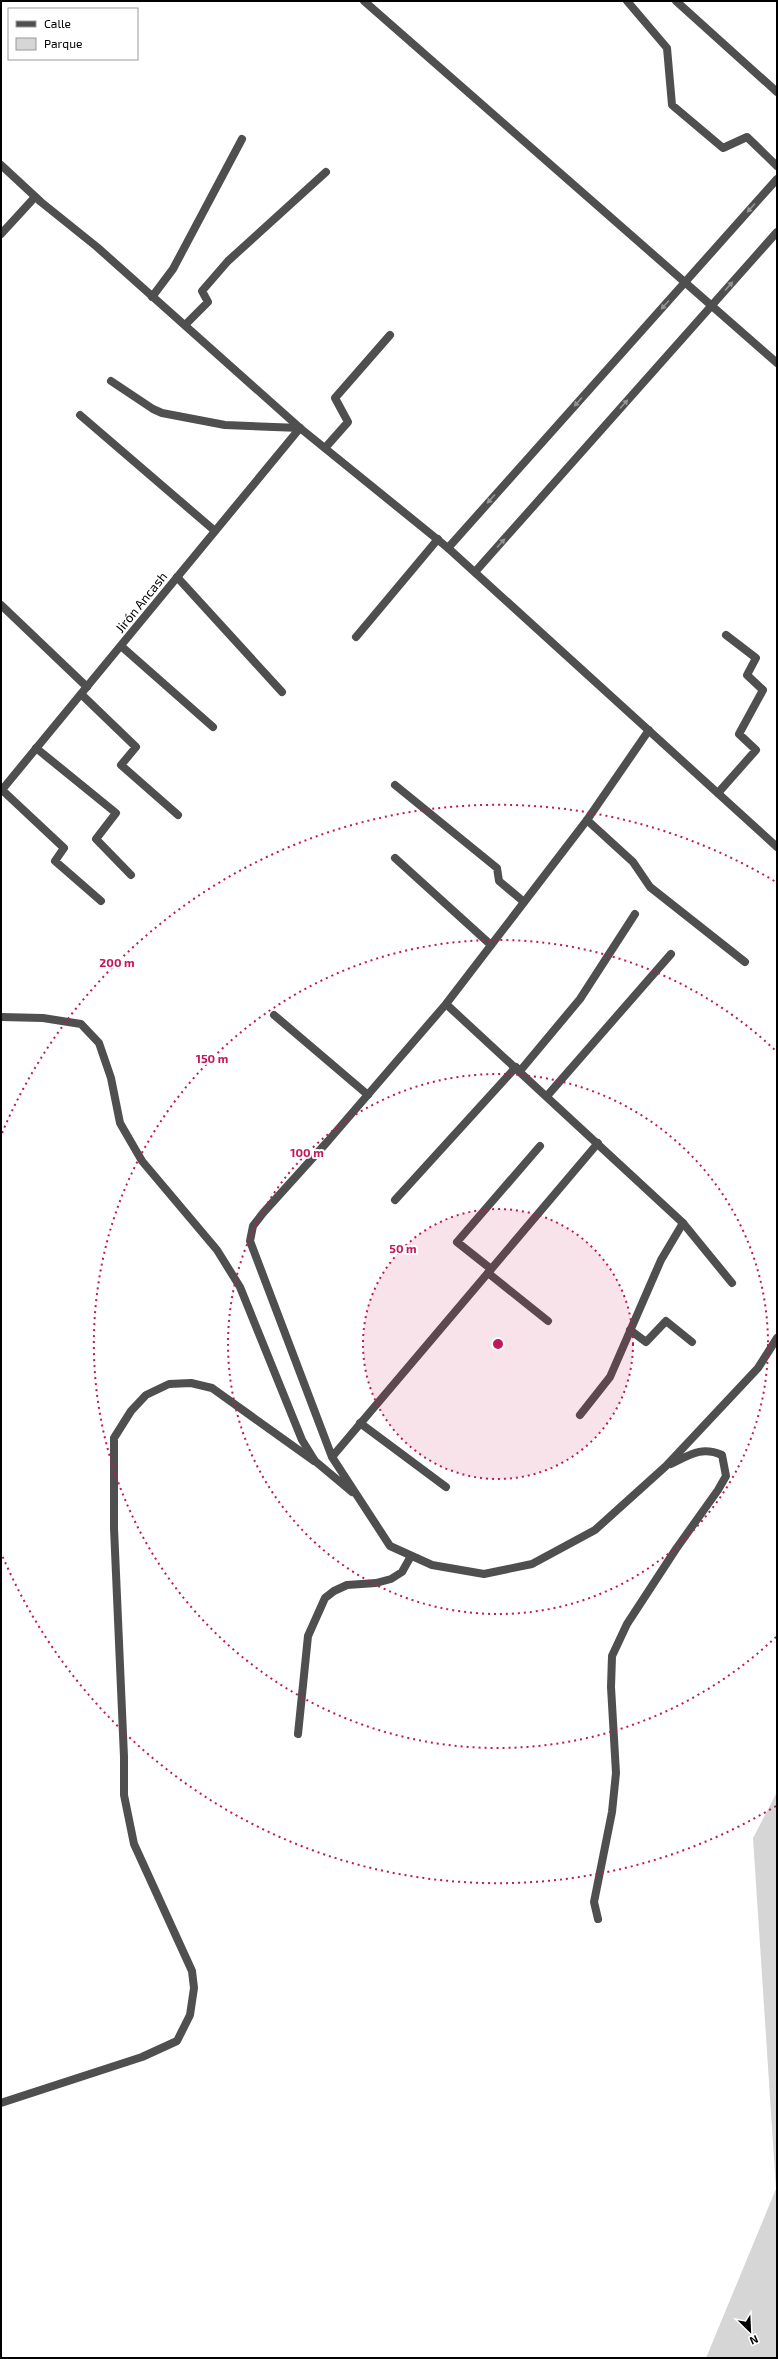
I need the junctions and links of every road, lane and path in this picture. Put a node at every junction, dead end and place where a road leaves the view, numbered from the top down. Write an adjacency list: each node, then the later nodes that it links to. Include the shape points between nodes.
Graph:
1 (364, 1): 13 (street)
2 (627, 1): 7 (street, via 667,48 672,105 723,148 746,136)
3 (676, 1): 4 (street)
4 (777, 92)
5 (242, 139): 14 (street, via 173,269)
6 (1, 165): 10 (street)
7 (777, 166)
8 (326, 172): 16 (street, via 223,267 202,291 208,302)
9 (777, 179): 13 (street, one-way to 13)
10 (36, 197): 12 (street); 14 (street)
11 (777, 232): 15 (street, one-way to 11)
12 (1, 234)
13 (686, 282): 15 (street); 25 (street, one-way to 25)
14 (152, 297): 16 (street)
15 (712, 305): 18 (street); 26 (street, one-way to 15)
16 (185, 325): 21 (street)
17 (390, 335): 22 (street, via 335,398 348,422)
18 (777, 363)
19 (111, 381): 21 (street, via 152,410 162,413 225,425)
20 (80, 415): 23 (street)
21 (300, 428): 22 (street); 23 (street, Jirón Ancash)
22 (325, 448): 24 (street)
23 (215, 531): 27 (street, Jirón Ancash)
24 (438, 539): 25 (street); 30 (street)
25 (448, 548): 26 (street)
26 (475, 572): 36 (street)
27 (177, 577): 31 (street, Jirón Ancash); 33 (street)
28 (1, 605): 32 (street)
29 (726, 635): 40 (street, via 756,658 747,675 763,690 740,734 756,750)
30 (356, 637)
31 (121, 646): 32 (street, Jirón Ancash); 35 (street)
32 (86, 687): 34 (street, Jirón Ancash)
33 (282, 692)
34 (81, 694): 37 (street, Jirón Ancash); 41 (street, via 136,747 122,765)
35 (213, 727)
36 (649, 730): 40 (street); 42 (street)
37 (36, 748): 39 (street, Jirón Ancash); 45 (street, via 116,813 96,839)
38 (395, 785): 47 (street, via 497,868 499,881)
39 (2, 790): 46 (street, via 64,848 55,861)
40 (718, 793): 43 (street)
41 (178, 815)
42 (588, 820): 47 (street); 51 (street, via 633,862 650,887)
43 (777, 847)
44 (395, 858): 49 (street)
45 (131, 875)
46 (102, 901)
47 (524, 902): 49 (street)
48 (635, 914): 55 (street, via 580,999)
49 (491, 945): 52 (street)
50 (671, 954): 57 (street)
51 (745, 962)
52 (446, 1004): 55 (street); 56 (street)
53 (274, 1016): 56 (street)
54 (1, 1017): 71 (street, via 43,1018 81,1024 99,1043 111,1078 120,1124 142,1161 217,1250 240,1287 302,1440)
55 (518, 1069): 57 (street); 60 (street)
56 (368, 1095): 70 (street, via 253,1226 250,1241)
57 (547, 1096): 58 (street)
58 (598, 1143): 61 (street); 62 (street)
59 (540, 1146): 62 (street, via 457,1242)
60 (395, 1200)
61 (683, 1223): 63 (street); 65 (street, via 661,1260)
62 (489, 1271): 64 (street); 69 (street)
63 (732, 1283)
64 (548, 1321)
65 (630, 1330): 67 (street, via 646,1342 666,1321); 68 (street, via 610,1377)
66 (777, 1338): 72 (street, via 758,1368)
67 (692, 1342)
68 (580, 1415)
69 (360, 1423): 70 (street); 73 (street)
70 (332, 1457): 74 (street)
71 (315, 1461): 74 (street); 78 (street, via 212,1388 191,1383 169,1384 146,1395 131,1411 114,1438 114,1528 124,1795 134,1844 192,1971 194,1988 190,2015 177,2041 142,2057)
72 (666, 1466): 75 (street, via 595,1530 532,1564 484,1574 432,1565); 77 (street, via 697,1452 710,1450 722,1455 726,1476 627,1624 612,1656 611,1687 616,1773 612,1812 594,1902)
73 (446, 1487)
74 (360, 1500): 75 (street, via 390,1546)
75 (411, 1556): 76 (street, via 402,1572 391,1579 347,1585 325,1598 308,1636)
76 (298, 1734)
77 (598, 1919)
78 (1, 2103)

